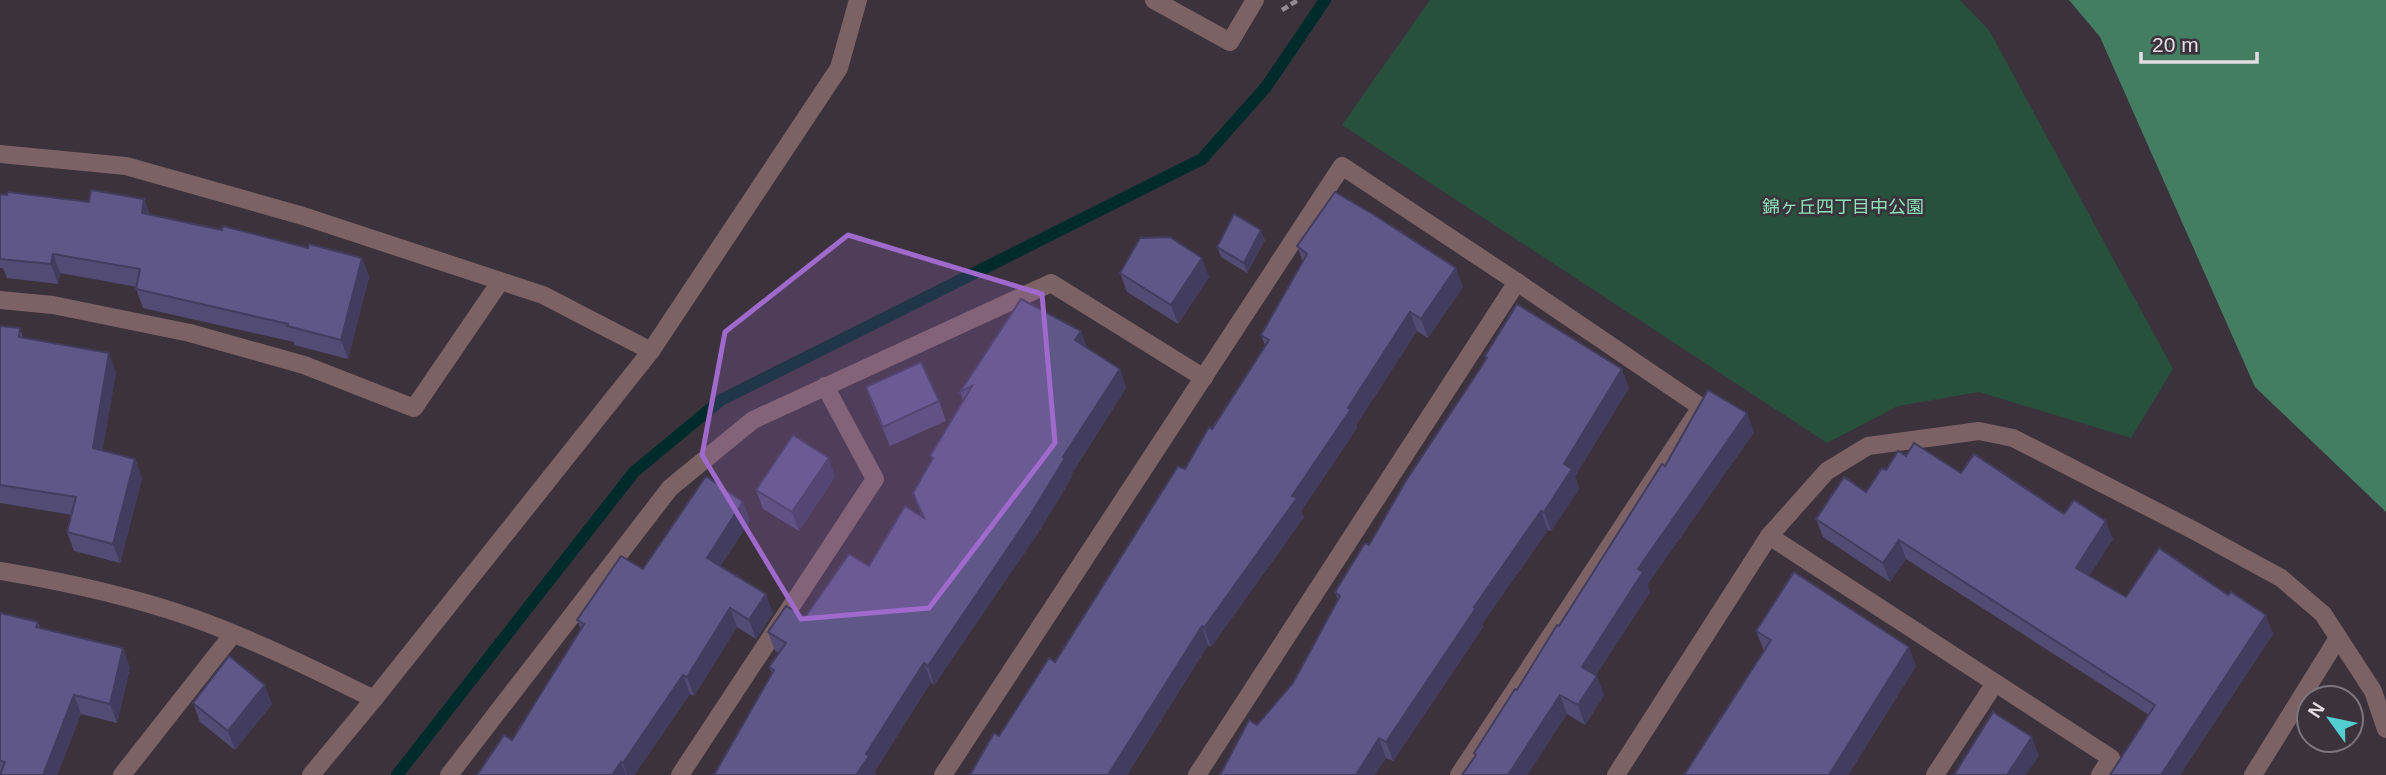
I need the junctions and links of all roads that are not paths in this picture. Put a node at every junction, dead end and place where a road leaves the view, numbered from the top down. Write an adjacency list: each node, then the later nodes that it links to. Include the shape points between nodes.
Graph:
1 (858, 0): 8 (street, via 839,68)
2 (1154, 0): 3 (street, via 1230,42)
3 (1255, 0)
4 (0, 154): 5 (street, via 126,166 303,216)
5 (500, 282): 7 (street, via 414,408 304,365 190,333 53,305); 8 (street, via 544,295)
6 (1517, 282): 9 (street, via 1342,166); 23 (street); 24 (street, via 1701,407)
7 (0, 300)
8 (651, 351): 16 (street)
9 (1204, 378): 10 (street, via 1051,283); 22 (street)
10 (825, 386): 20 (street, via 752,420 670,488); 21 (street, via 875,479)
11 (1769, 536): 14 (street, via 1827,471 1868,446 1979,431 2013,438 2281,578 2323,614); 15 (street); 25 (street)
12 (0, 571): 13 (street, via 117,594)
13 (233, 634): 16 (street); 18 (street)
14 (2338, 638): 17 (street, via 2374,691); 28 (street)
15 (1995, 682): 26 (street); 27 (street, via 2111,758)
16 (374, 699): 19 (street)
17 (2386, 729)
18 (122, 775)
19 (311, 775)
20 (449, 775)
21 (680, 775)
22 (943, 775)
23 (1197, 775)
24 (1459, 775)
25 (1616, 775)
26 (1934, 775)
27 (2100, 775)
28 (2253, 775)

